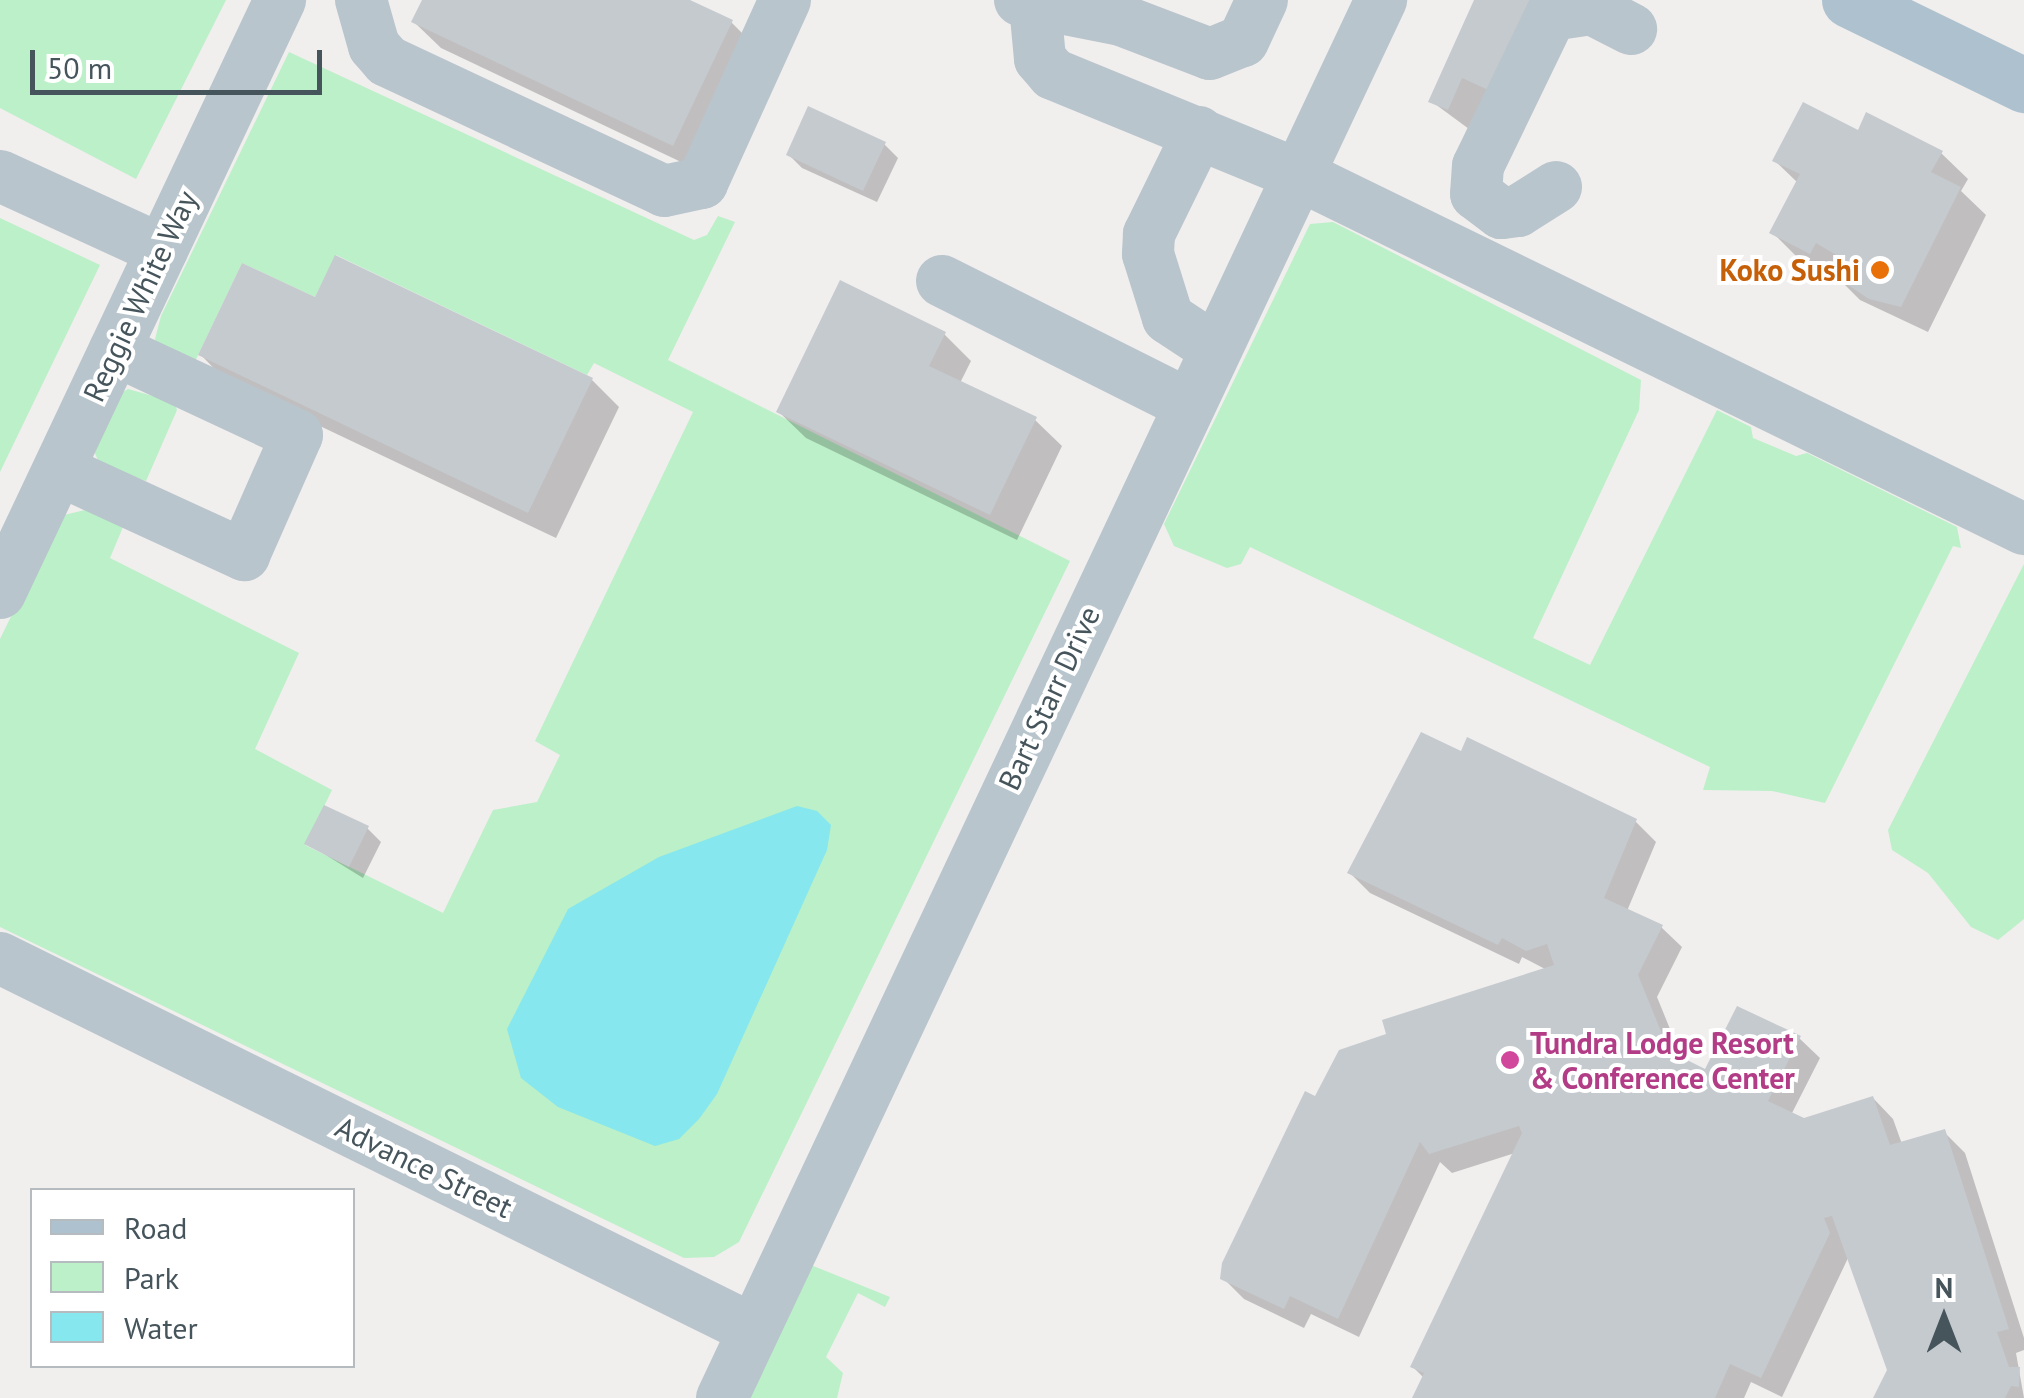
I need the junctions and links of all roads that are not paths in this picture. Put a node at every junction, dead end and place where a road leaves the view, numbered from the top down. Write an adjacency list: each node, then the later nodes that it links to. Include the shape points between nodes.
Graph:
1 (280, 0): 14 (street, Reggie White Way)
2 (360, 0): 3 (street, via 374,46 386,61 664,191 685,191 702,183 715,162)
3 (786, 0)
4 (1262, 0): 6 (street, via 1243,41 1210,54 1121,20)
5 (1849, 0): 9 (main road)
6 (1027, 3): 10 (street, via 1040,59 1053,74)
7 (1364, 5): 11 (street, Bart Starr Drive)
8 (1631, 30): 13 (street, via 1592,8 1551,15 1478,166 1476,194 1501,213 1518,211)
9 (2024, 85)
10 (1199, 132): 11 (street); 16 (street, via 1149,234 1148,254 1168,318)
11 (1298, 175): 16 (street, Bart Starr Drive); 20 (street)
12 (0, 176): 14 (street)
13 (1556, 186)
14 (162, 250): 17 (street, Reggie White Way)
15 (942, 281): 18 (street)
16 (1215, 349): 18 (street, Bart Starr Drive)
17 (114, 350): 19 (street, Reggie White Way); 19 (street, via 297,435 244,555)
18 (1188, 404): 23 (street, Bart Starr Drive)
19 (58, 470): 21 (street, Reggie White Way)
20 (2024, 529)
21 (0, 593)
22 (0, 958): 23 (street, Advance Street)
23 (752, 1329): 24 (street, Bart Starr Drive)
24 (722, 1398)

